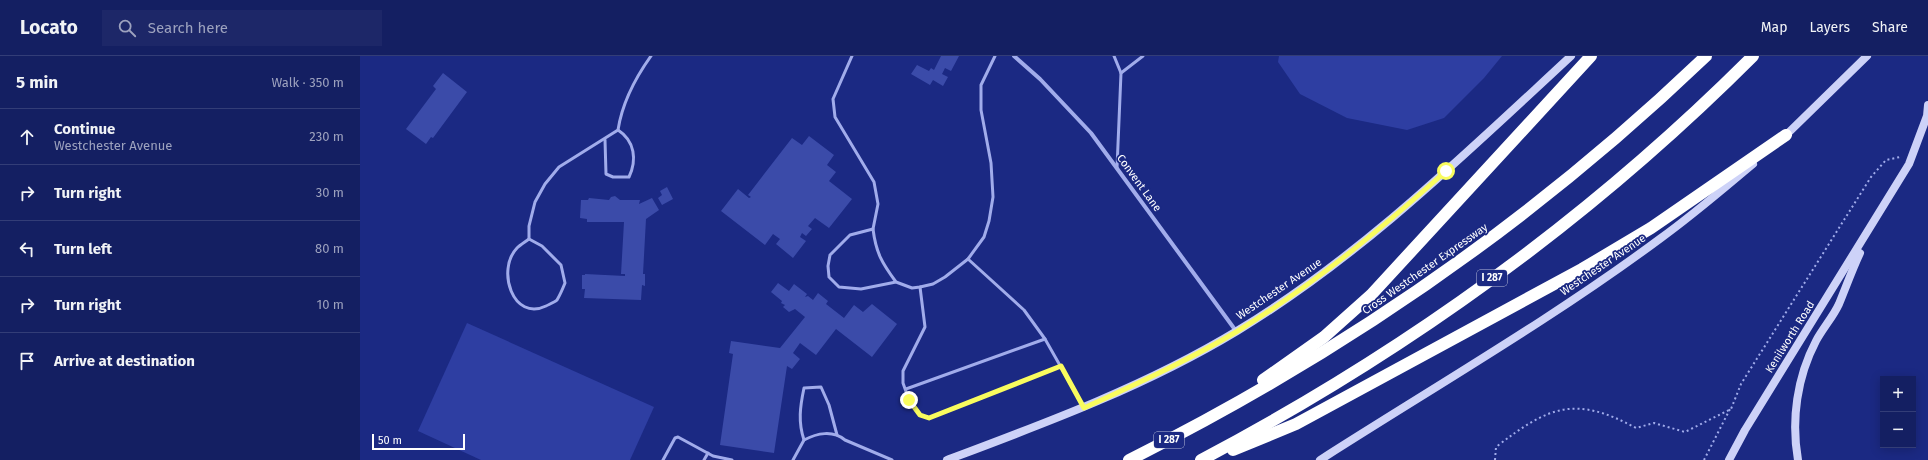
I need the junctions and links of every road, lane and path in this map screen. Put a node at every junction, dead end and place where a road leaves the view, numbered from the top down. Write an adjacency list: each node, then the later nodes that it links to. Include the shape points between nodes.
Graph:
1 (652, 56): 14 (lane, via 638,75)
2 (852, 56): 20 (lane, via 833,99 835,117 874,182 878,204)
3 (995, 56): 22 (lane, via 981,85 981,110 991,163 993,198 984,237)
4 (1014, 56): 18 (street, Convent Lane, via 1040,79 1091,133)
5 (1114, 56): 12 (lane)
6 (1143, 56): 12 (lane)
7 (1570, 56): 25 (main road, Westchester Avenue, via 1446,171 1358,246 1316,278)
8 (1591, 56): 31 (highway, via 1357,309 1324,337)
9 (1706, 56): 31 (highway, Cross Westchester Expressway / I 287, via 1586,164 1480,247 1341,342)
10 (1753, 56): 42 (highway, I 287, via 1704,104 1636,164 1564,224 1493,278 1355,372)
11 (1867, 56): 15 (main road, Westchester Avenue)
12 (1121, 73): 18 (lane)
13 (1928, 105): 19 (main road, Kenilworth Road, via 1927,116 1909,164)
14 (618, 130): 16 (lane); 16 (lane, via 627,136 632,146 632,169 629,177 613,177 606,174)
15 (1786, 135): 43 (highway, via 1651,228 1582,269 1296,424); 44 (main road, Westchester Avenue, via 1699,209 1624,265)
16 (605, 140): 21 (lane, via 559,167 545,184 535,202 529,226)
17 (1903, 157): 30 (path, via 1886,160 1871,177 1741,384)
18 (1117, 168): 25 (street, Convent Lane)
19 (1871, 227): 47 (main road, Kenilworth Road, via 1744,430); 48 (main road, Kenilworth Road, via 1838,305 1816,340 1805,364 1795,425)
20 (873, 229): 23 (lane, via 881,262); 23 (lane, via 850,235 830,255 829,277 839,287 861,289)
21 (529, 239): 21 (lane, via 542,246 561,265 565,283 556,301 540,308 527,307 515,301 509,289 508,269 516,249)
22 (968, 259): 24 (lane, via 945,277 933,284); 26 (lane, via 1024,310)
23 (896, 282): 24 (lane, via 912,288)
24 (920, 287): 28 (lane, via 925,327 903,371)
25 (1237, 331): 29 (main road, Westchester Avenue, via 1154,376)
26 (1044, 339): 27 (lane); 28 (lane)
27 (1061, 366): 28 (lane, via 929,418 920,415 909,400); 29 (lane)
28 (906, 389)
29 (1084, 408): 40 (main road, Westchester Avenue)
30 (1731, 409): 45 (path, via 1685,432 1654,423 1636,428 1613,416 1586,408 1557,410 1523,426 1496,447); 46 (path)
31 (1209, 419): 41 (highway, Cross Westchester Expressway / I 287)
32 (837, 435): 33 (lane, via 827,433); 33 (lane, via 821,387 804,388 799,426); 39 (lane)
33 (804, 440): 38 (lane)
34 (708, 453): 35 (lane, via 678,437); 36 (lane); 37 (lane)
35 (663, 460)
36 (704, 460)
37 (732, 460)
38 (793, 460)
39 (892, 460)
40 (948, 460)
41 (1129, 460)
42 (1201, 460)
43 (1208, 460)
44 (1320, 460)
45 (1495, 460)
46 (1704, 460)
47 (1729, 460)
48 (1798, 460)

